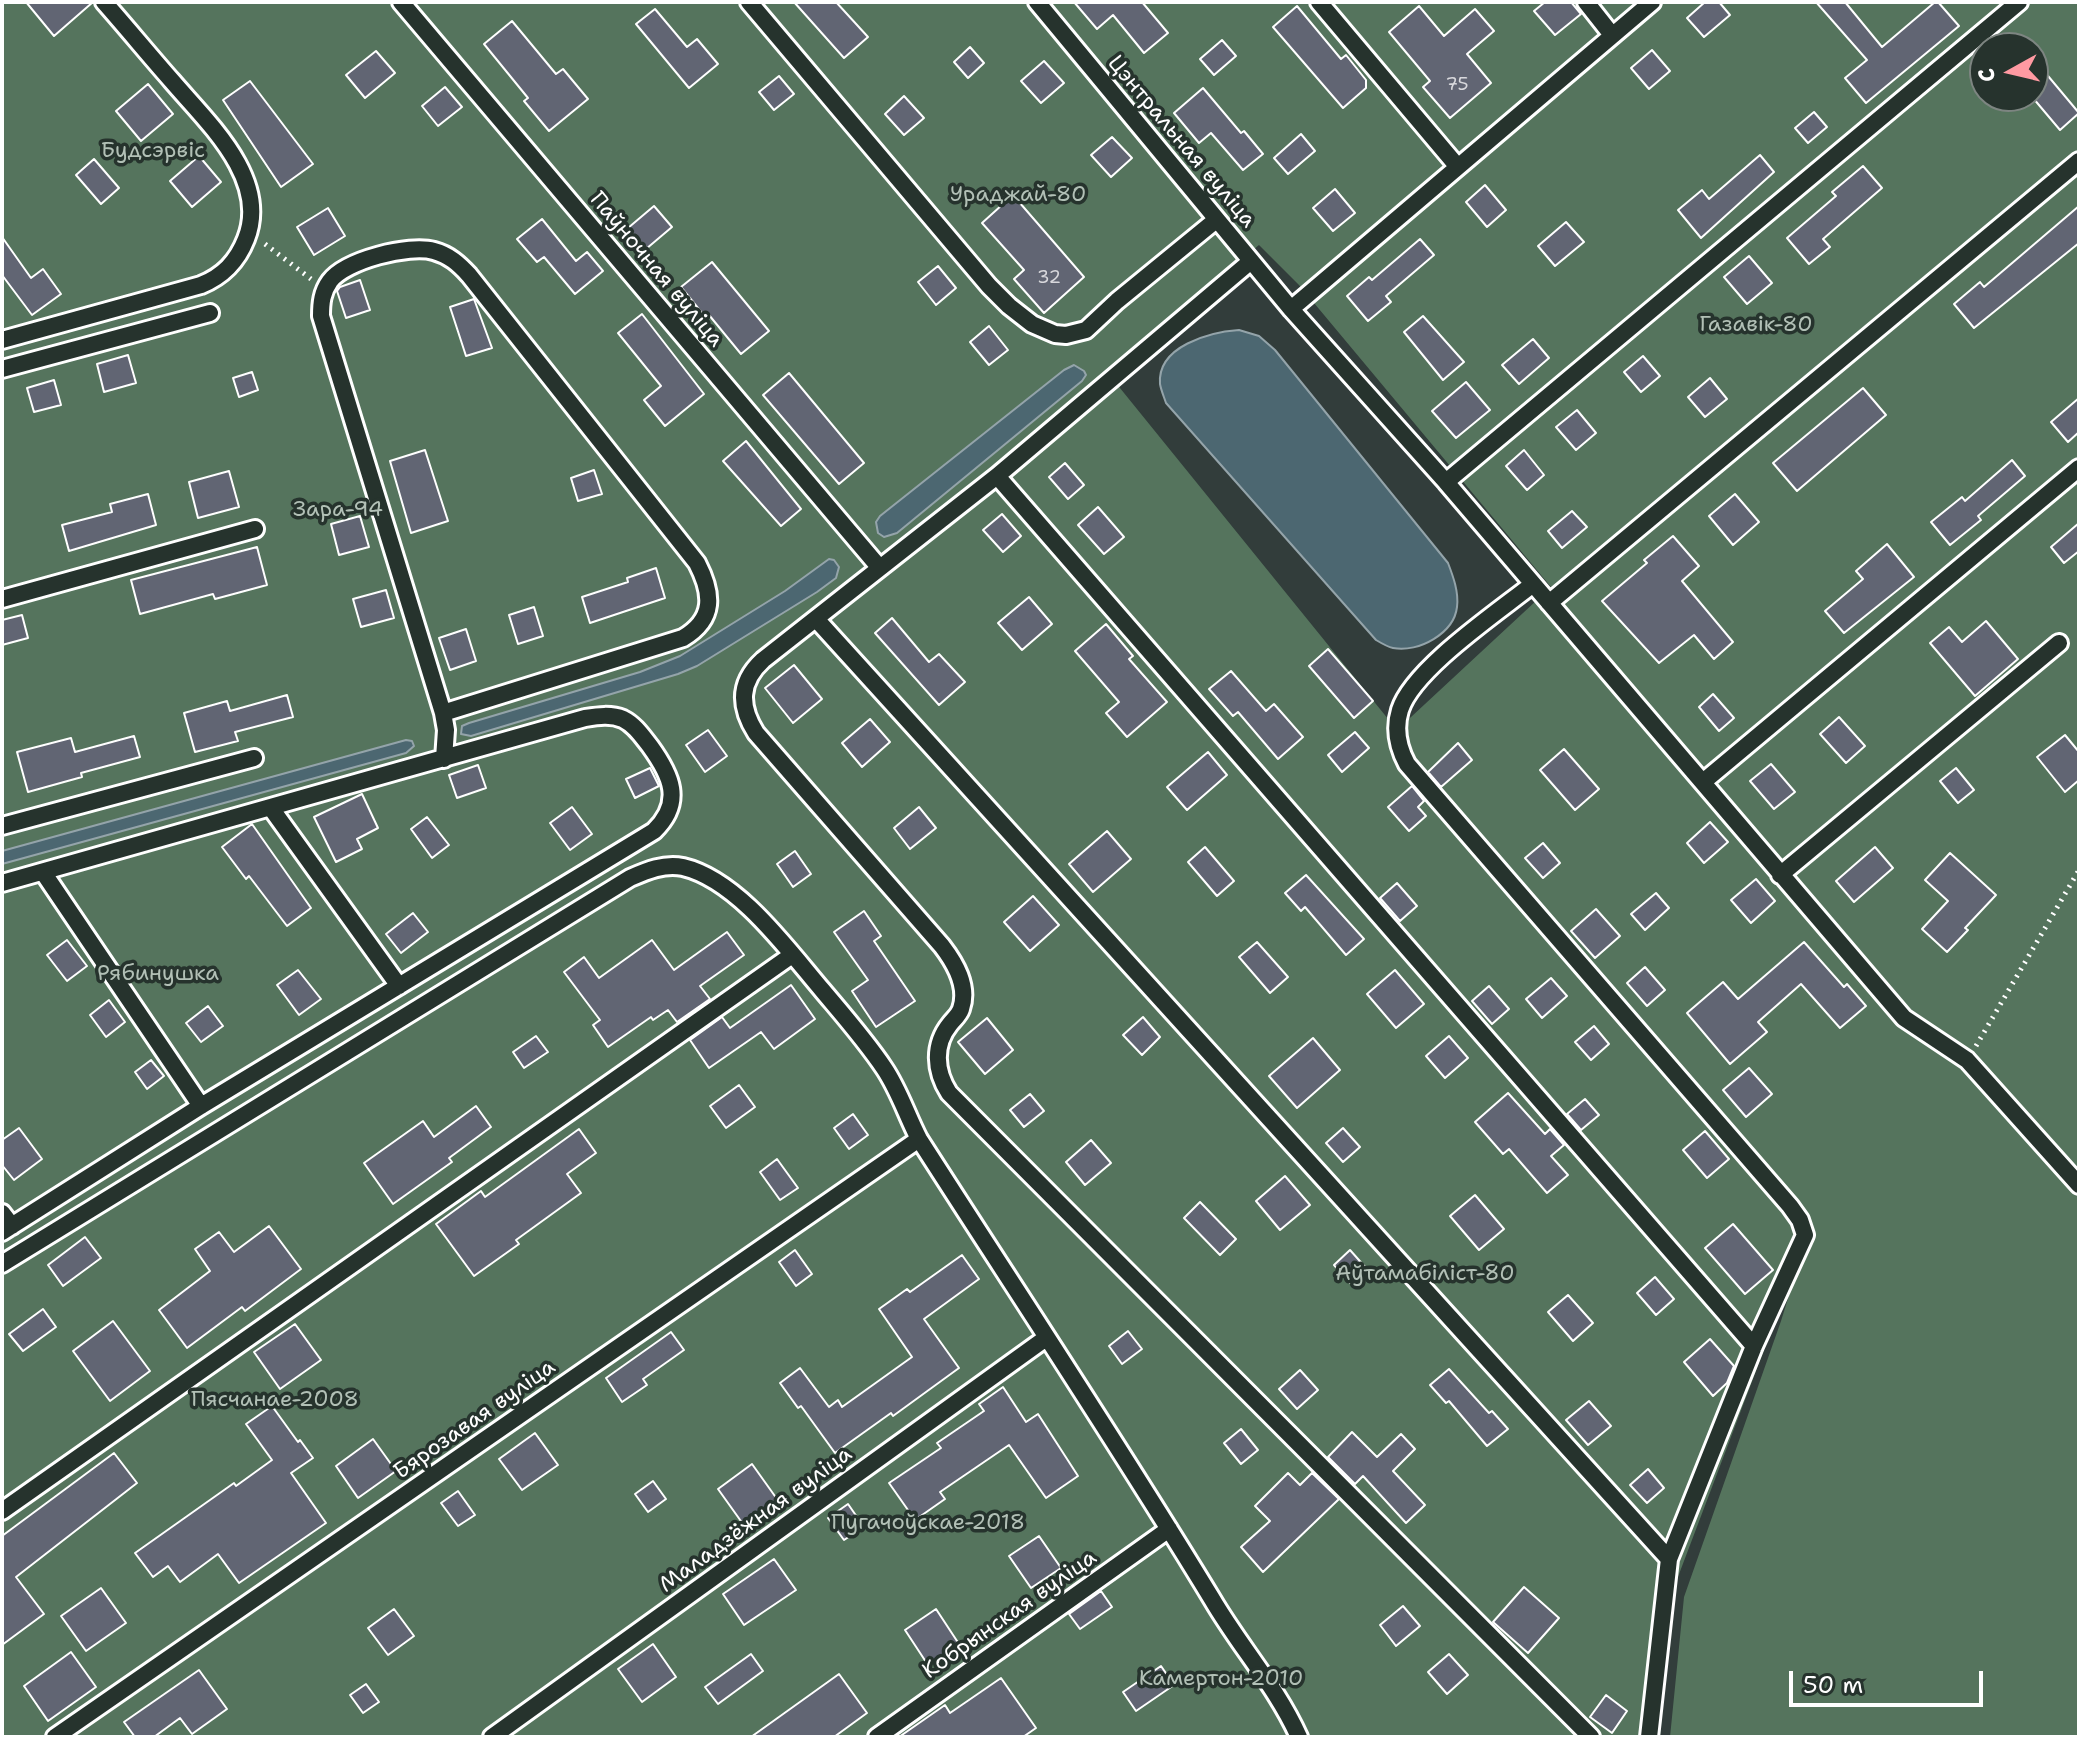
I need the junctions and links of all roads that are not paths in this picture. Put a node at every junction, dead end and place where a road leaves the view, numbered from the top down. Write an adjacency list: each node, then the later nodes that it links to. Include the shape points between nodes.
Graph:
1 (104, 2): 16 (lane, via 228,150 248,188 249,233 230,267 201,285)
2 (401, 2): 22 (lane, Паўночная вуліца)
3 (749, 2): 12 (lane, via 989,286 1032,324 1055,334 1086,330)
4 (1037, 2): 12 (lane, Цэнтральная вуліца)
5 (1319, 2): 11 (lane)
6 (1586, 2): 9 (lane)
7 (1652, 2): 9 (lane)
8 (2019, 2): 20 (lane)
9 (1612, 35): 11 (lane)
10 (2079, 161): 25 (lane)
11 (1458, 167): 14 (lane)
12 (1216, 220): 13 (lane, Цэнтральная вуліца)
13 (1251, 261): 14 (lane, Цэнтральная вуліца); 19 (lane)
14 (1291, 309): 20 (lane, Цэнтральная вуліца)
15 (210, 313): 17 (lane)
16 (5, 334)
17 (2, 369)
18 (2079, 468): 31 (lane)
19 (997, 476): 22 (lane); 45 (lane)
20 (1446, 482): 23 (lane, Цэнтральная вуліца)
21 (255, 529): 24 (lane)
22 (879, 567): 26 (lane)
23 (1533, 584): 25 (lane, Цэнтральная вуліца); 45 (lane, via 1431,667 1407,695 1397,725 1401,752 1800,1220 1805,1235)
24 (2, 599)
25 (1549, 603): 31 (lane, Цэнтральная вуліца)
26 (817, 620): 48 (lane); 53 (lane, via 752,670 745,682 744,709 756,733 957,969 961,1008 938,1048 939,1073 949,1093)
27 (2059, 643): 35 (lane)
28 (443, 713): 28 (lane, via 683,638 703,621 709,594 697,563 458,263 430,250 399,251 344,269 332,278 321,302 324,329); 30 (lane)
29 (254, 758): 33 (lane)
30 (444, 759): 32 (lane); 38 (lane, via 585,718 617,717 638,730 662,762 672,800 654,831)
31 (1703, 782): 35 (lane, Цэнтральная вуліца)
32 (271, 808): 34 (lane); 38 (lane)
33 (2, 826)
34 (43, 872): 36 (lane); 39 (lane)
35 (1780, 875): 41 (lane, Цэнтральная вуліца, via 1910,1024 1967,1060)
36 (2, 883)
37 (792, 955): 40 (lane, via 875,1055); 43 (lane, via 716,882 680,867 646,871); 46 (lane)
38 (399, 986): 39 (lane)
39 (201, 1106): 42 (lane)
40 (919, 1139): 44 (lane); 49 (lane, Бярозавая вуліца)
41 (2079, 1185)
42 (5, 1223)
43 (2, 1264)
44 (1046, 1338): 47 (lane); 50 (lane, Маладзёжная вуліца)
45 (1754, 1346): 48 (lane)
46 (2, 1511)
47 (1169, 1529): 51 (lane, Кобрынская вуліца); 52 (lane, via 1279,1697)
48 (1669, 1559): 54 (lane)
49 (55, 1737)
50 (492, 1737)
51 (877, 1737)
52 (1299, 1737)
53 (1591, 1737)
54 (1649, 1737)

